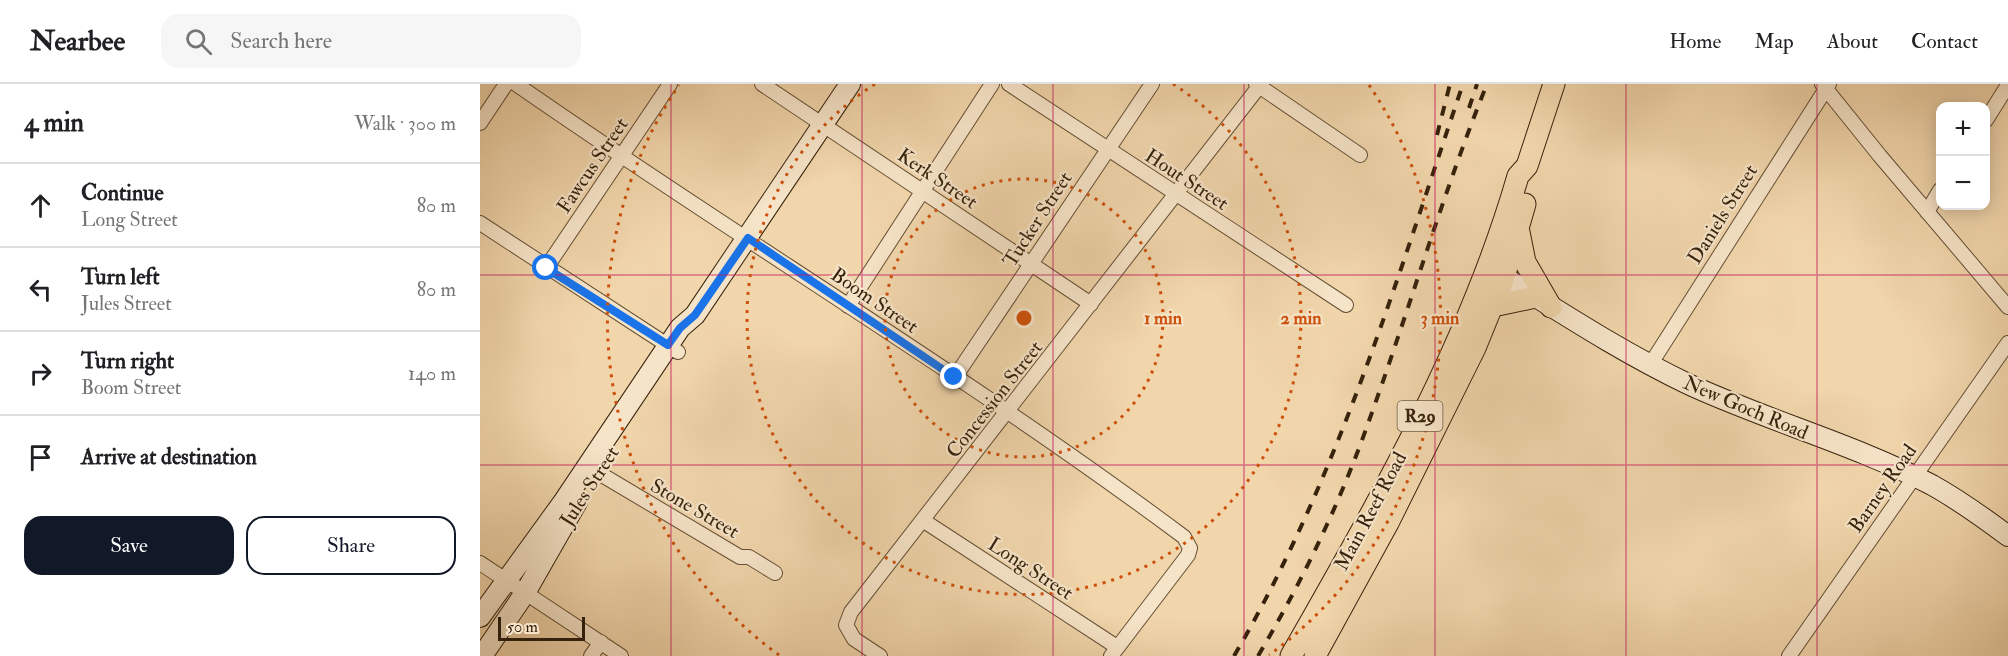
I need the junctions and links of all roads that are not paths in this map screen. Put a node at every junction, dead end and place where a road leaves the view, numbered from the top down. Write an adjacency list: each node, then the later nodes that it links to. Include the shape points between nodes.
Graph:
1 (506, 84): 14 (street)
2 (516, 84): 18 (street, Boom Street)
3 (670, 84): 18 (street, Fawcus Street)
4 (762, 84): 15 (street, Kerk Street)
5 (850, 84): 15 (main road, Jules Street)
6 (992, 84): 20 (street)
7 (1009, 84): 16 (street, Hout Street)
8 (1152, 84): 16 (street, Tucker Street)
9 (1554, 84): 19 (main road, Main Reef Road / R29)
10 (1259, 85): 17 (street); 21 (street, Concession Street)
11 (2008, 85): 13 (street)
12 (1826, 86): 23 (street); 38 (street, Daniels Street)
13 (1990, 114)
14 (480, 123)
15 (822, 126): 20 (street, Kerk Street); 26 (main road, Jules Street)
16 (1106, 149): 21 (street, Hout Street); 27 (street, Tucker Street)
17 (1360, 155)
18 (621, 158): 26 (street, Boom Street); 28 (street, Fawcus Street)
19 (1527, 166): 25 (main road, Main Reef Road / R29, via 1532,180); 29 (main road, Main Reef Road / R29, via 1518,176)
20 (923, 191): 27 (street, Kerk Street); 33 (street)
21 (1176, 194): 31 (street, Concession Street); 32 (street, Hout Street)
22 (1936, 198): 23 (street)
23 (1927, 212): 35 (street)
24 (480, 223): 28 (street)
25 (1518, 226): 29 (main road, Main Reef Road / R29); 30 (main road, via 1525,262)
26 (748, 238): 33 (street, Boom Street); 37 (main road, Jules Street, via 695,315 689,334)
27 (1031, 264): 31 (street, Kerk Street); 39 (street, Tucker Street)
28 (546, 268): 37 (street)
29 (1496, 273): 30 (main road, New Goch Road); 34 (main road, Main Reef Road / R29); 56 (main road, Main Reef Road / R29)
30 (1543, 302): 34 (main road); 38 (main road, New Goch Road)
31 (1091, 304): 40 (street, Concession Street)
32 (1346, 305)
33 (848, 306): 39 (street, Boom Street)
34 (1494, 306): 57 (main road, Main Reef Road / R29, via 1388,523)
35 (2008, 307)
36 (2008, 343): 42 (street, Barney Road)
37 (673, 349): 41 (main road, Jules Street); 47 (main road, Jules Street)
38 (1650, 365): 42 (main road, New Goch Road)
39 (954, 377): 40 (street, Boom Street)
40 (1007, 412): 43 (street, Concession Street); 51 (street, Boom Street, via 1184,537 1190,548)
41 (597, 472): 46 (street, Stone Street, via 740,557 749,557); 48 (main road, Jules Street)
42 (1914, 477): 44 (main road, New Goch Road, via 1957,500); 58 (street, Barney Road)
43 (924, 520): 51 (street, Long Street); 55 (street, Concession Street, via 851,612 846,625 854,639)
44 (2008, 536)
45 (480, 563): 47 (street)
46 (775, 573)
47 (506, 580): 48 (street); 49 (main road, Jules Street)
48 (525, 593): 50 (street); 52 (main road, Jules Street)
49 (480, 617)
50 (601, 642): 53 (street); 54 (street)
51 (1114, 652)
52 (482, 656)
53 (591, 656)
54 (621, 656)
55 (880, 656)
56 (1291, 656)
57 (1314, 656)
58 (1789, 656)

